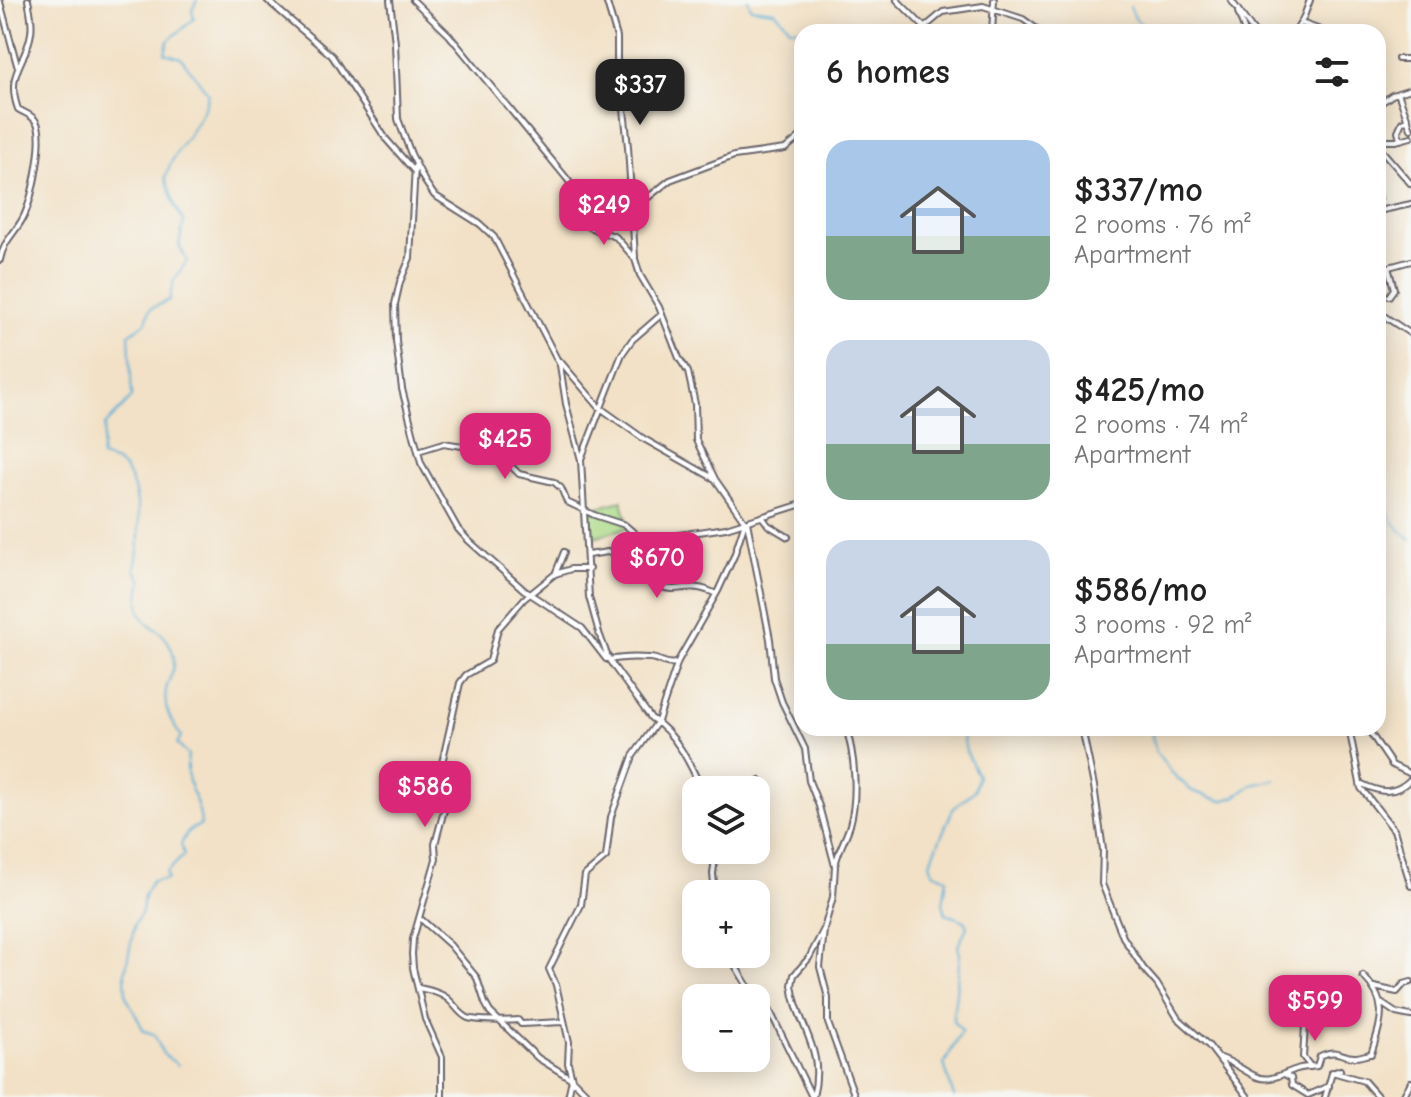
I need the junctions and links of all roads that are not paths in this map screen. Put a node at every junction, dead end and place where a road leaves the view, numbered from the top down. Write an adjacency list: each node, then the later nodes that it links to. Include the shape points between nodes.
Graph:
1 (28, 0): 22 (street, via 31,35)
2 (267, 0): 34 (street, via 332,56 386,139)
3 (390, 0): 33 (street, via 398,119)
4 (413, 0): 41 (street, via 449,35 568,180 586,223)
5 (606, 0): 40 (street, via 617,37)
6 (897, 0): 14 (street)
7 (994, 0): 12 (street)
8 (1231, 0): 11 (street)
9 (1310, 0): 13 (street)
10 (0, 2): 22 (street)
11 (1236, 8): 18 (street); 19 (street)
12 (993, 9): 15 (street, via 953,9); 16 (street); 17 (street)
13 (1301, 23)
14 (921, 24)
15 (932, 24)
16 (992, 24)
17 (1030, 24)
18 (1242, 24)
19 (1248, 24)
20 (1398, 59): 21 (street)
21 (1411, 59)
22 (17, 67): 43 (street, via 16,106 34,118 40,141 25,212 5,241)
23 (1410, 91): 24 (street)
24 (1398, 93): 25 (street); 26 (street)
25 (1386, 100)
26 (1408, 119): 27 (street); 29 (street, via 1398,131)
27 (1411, 129)
28 (1411, 137): 29 (street)
29 (1400, 140): 31 (street)
30 (794, 142): 40 (street, via 785,149 734,156 670,180)
31 (1386, 142)
32 (1386, 154): 36 (street)
33 (415, 161): 34 (street); 50 (street, via 434,195 494,237)
34 (415, 172): 52 (street, via 409,262 395,307 397,362)
35 (1411, 172): 36 (street)
36 (1401, 174): 37 (street)
37 (1411, 184)
38 (1411, 204): 39 (street)
39 (1386, 209)
40 (631, 211): 41 (street); 42 (street)
41 (597, 229): 42 (street, via 620,240)
42 (635, 259): 47 (street)
43 (0, 260)
44 (1411, 261): 45 (street)
45 (1388, 267): 46 (street, via 1394,289)
46 (1389, 296)
47 (662, 314): 51 (street, via 627,346); 54 (street, via 688,372 695,404 694,437)
48 (1386, 317): 49 (street)
49 (1411, 334)
50 (559, 359): 51 (street); 53 (street)
51 (599, 407): 53 (street); 54 (street)
52 (418, 451): 56 (street, via 444,443 487,451 519,474 556,483 566,501); 65 (street, via 462,535)
53 (581, 460): 56 (street)
54 (715, 479): 58 (street)
55 (794, 507): 57 (street)
56 (585, 510): 60 (street, via 625,525); 62 (street)
57 (763, 518): 58 (street); 59 (street)
58 (746, 522): 60 (street); 66 (street); 71 (street, via 774,678)
59 (788, 537)
60 (647, 544): 62 (street); 66 (street, via 662,587 700,586)
61 (564, 552): 64 (street)
62 (588, 555): 63 (street)
63 (589, 569): 64 (street); 67 (street, via 590,602)
64 (555, 574): 65 (street)
65 (532, 593): 69 (street, via 582,628); 82 (street, via 498,629 490,661 460,683 442,763 444,811 436,862)
66 (716, 594): 68 (street)
67 (609, 660): 68 (street); 69 (street)
68 (677, 662): 70 (street)
69 (613, 666): 70 (street)
70 (658, 721): 77 (street); 94 (street, via 633,756 611,817 606,857 585,875 581,905 549,969)
71 (794, 724)
72 (799, 736): 80 (street)
73 (848, 736): 80 (street, via 854,808)
74 (1084, 736): 96 (street, via 1103,850 1102,884 1123,937 1177,1017)
75 (1350, 736): 79 (street)
76 (1372, 736): 78 (street, via 1392,765)
77 (695, 776)
78 (1411, 777): 79 (street, via 1399,789 1383,792)
79 (1359, 783): 81 (street, via 1394,830)
80 (835, 866): 83 (street)
81 (1411, 886)
82 (421, 918): 88 (street, via 412,954); 92 (street, via 477,978 486,1005)
83 (824, 929): 108 (street, via 792,985 813,1046 818,1075); 109 (street, via 820,967 828,1023)
84 (737, 968): 108 (street, via 769,1009)
85 (1363, 976): 87 (street)
86 (1411, 982): 87 (street, via 1397,992)
87 (1374, 987): 89 (street)
88 (419, 988): 92 (street, via 442,995 469,1018); 105 (street, via 425,1019 443,1059)
89 (1381, 1003): 90 (street); 93 (street)
90 (1397, 1014): 91 (street); 93 (street)
91 (1411, 1016)
92 (498, 1018): 94 (street, via 520,1024); 101 (street, via 538,1058)
93 (1382, 1020): 97 (street, via 1371,1054 1326,1053 1318,1066)
94 (565, 1023): 101 (street)
95 (1305, 1026): 97 (street, via 1303,1057)
96 (1216, 1056): 100 (street, via 1256,1077); 110 (street)
97 (1311, 1067): 100 (street)
98 (1340, 1070): 99 (street)
99 (1332, 1072): 103 (street); 104 (street, via 1364,1081)
100 (1286, 1075): 103 (street, via 1308,1095)
101 (572, 1079): 106 (street); 107 (street)
102 (1411, 1082): 114 (street)
103 (1329, 1086): 111 (street)
104 (1371, 1091): 112 (street); 113 (street)
105 (442, 1097)
106 (568, 1097)
107 (590, 1097)
108 (812, 1097)
109 (855, 1097)
110 (1248, 1097)
111 (1325, 1097)
112 (1369, 1097)
113 (1378, 1097)
114 (1403, 1097)

